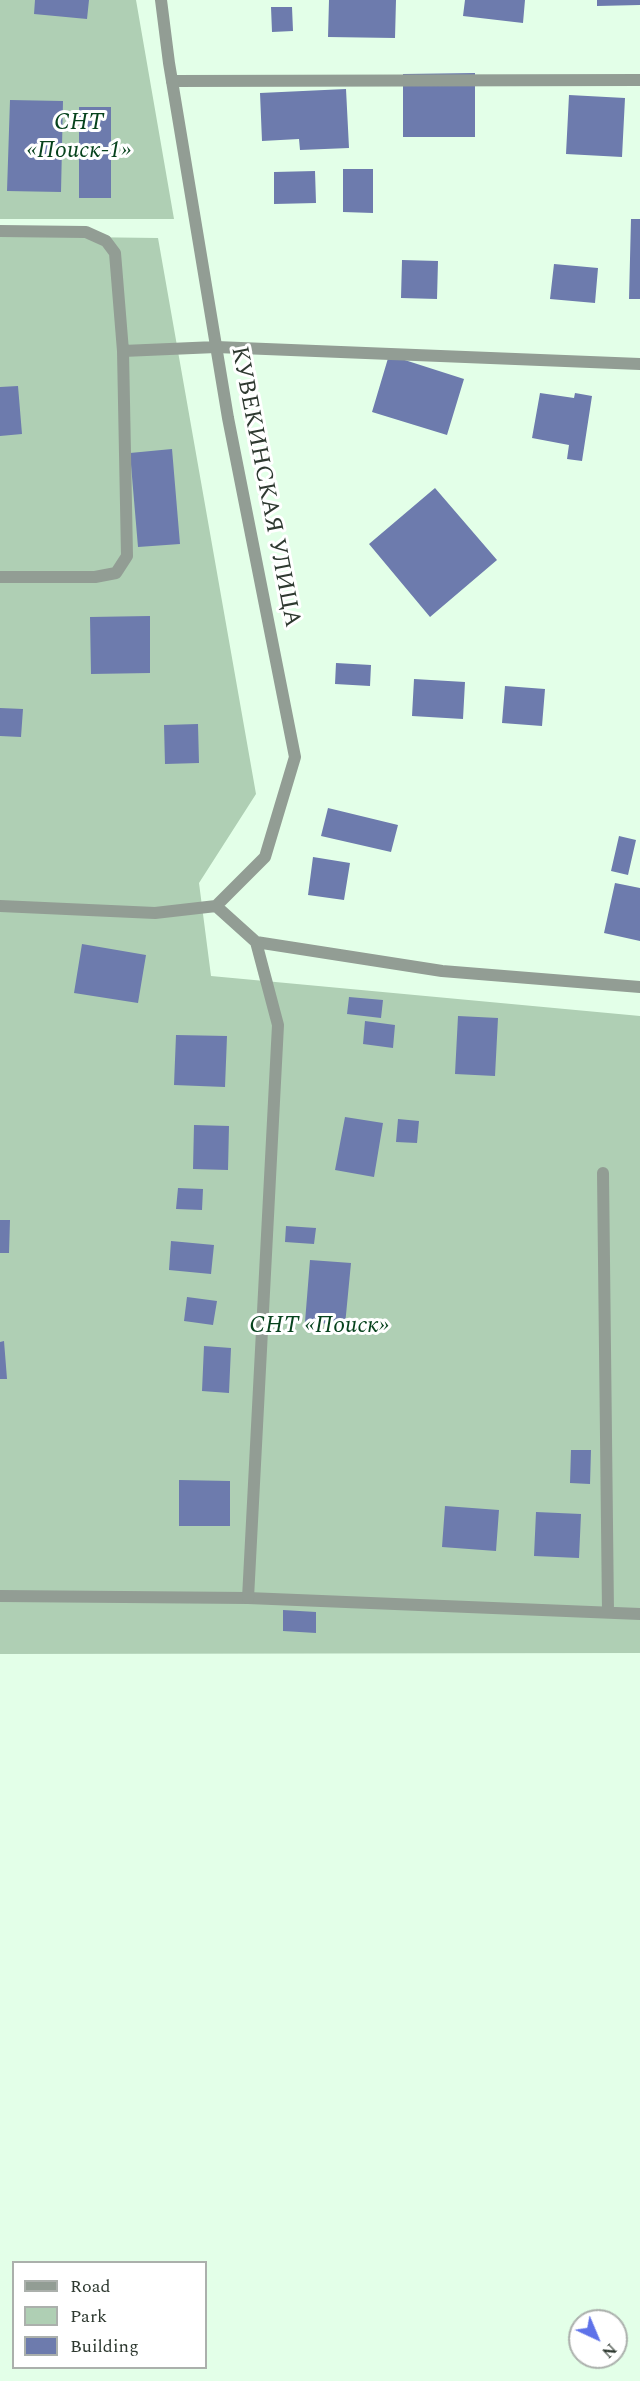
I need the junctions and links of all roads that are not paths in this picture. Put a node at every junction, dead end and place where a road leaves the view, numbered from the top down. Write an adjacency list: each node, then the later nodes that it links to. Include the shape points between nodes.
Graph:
1 (161, 0): 3 (street, КУВЕКИНСКАЯ УЛИЦА)
2 (640, 80): 3 (street)
3 (172, 81): 5 (street, КУВЕКИНСКАЯ УЛИЦА)
4 (0, 231): 6 (street, via 86,232 106,241 115,253)
5 (216, 347): 6 (street); 7 (street); 10 (street, КУВЕКИНСКАЯ УЛИЦА, via 295,757 265,857)
6 (123, 351): 8 (street, via 127,556 116,573 95,577)
7 (640, 364)
8 (0, 577)
9 (0, 906): 10 (street, via 155,913)
10 (216, 906): 11 (street)
11 (256, 942): 12 (street, via 442,971); 15 (street, via 278,1025)
12 (640, 987)
13 (603, 1173): 16 (street)
14 (0, 1596): 15 (street)
15 (248, 1598): 16 (street)
16 (608, 1612): 17 (street)
17 (640, 1614)

